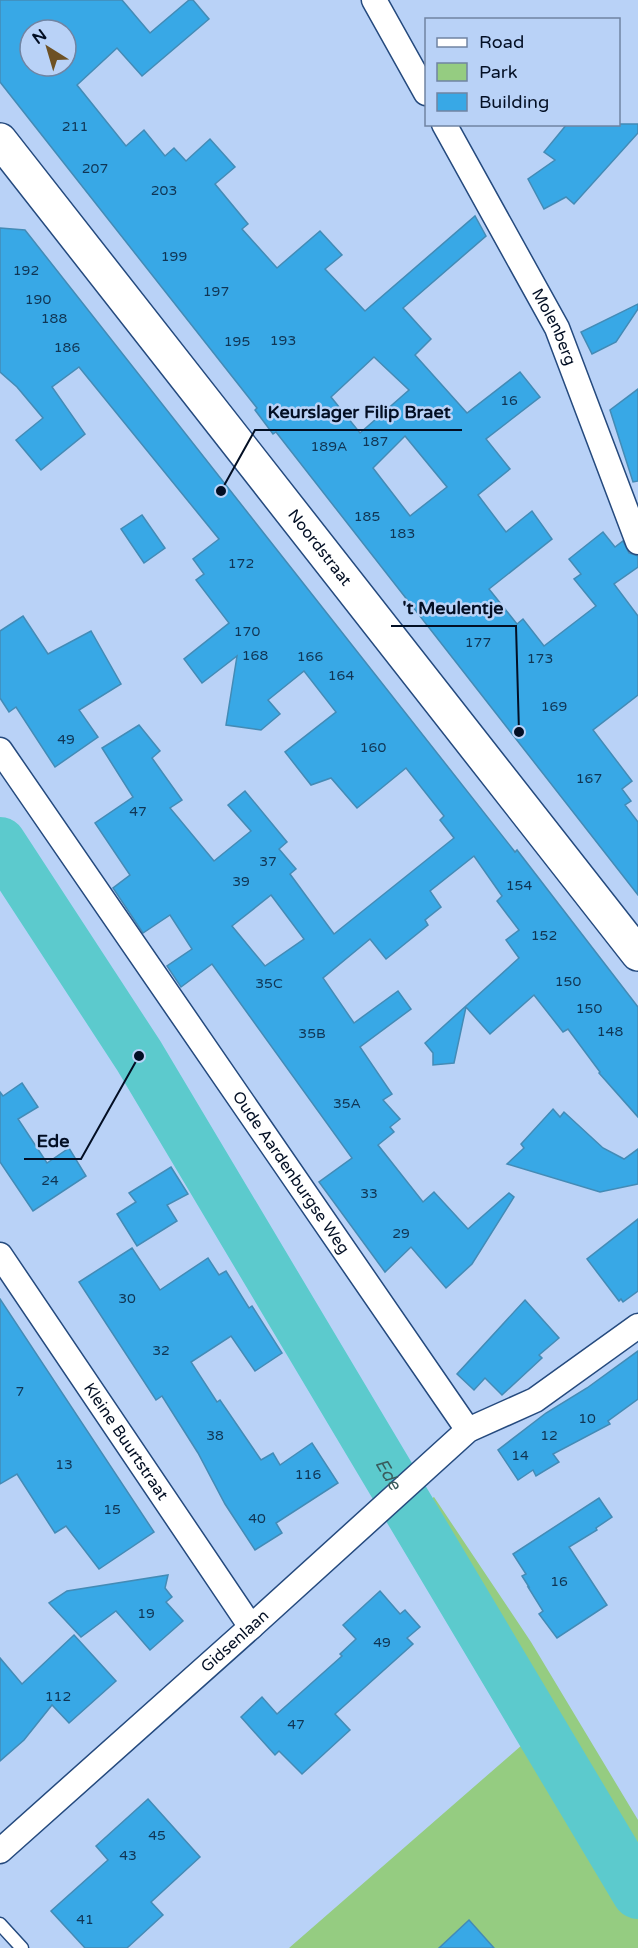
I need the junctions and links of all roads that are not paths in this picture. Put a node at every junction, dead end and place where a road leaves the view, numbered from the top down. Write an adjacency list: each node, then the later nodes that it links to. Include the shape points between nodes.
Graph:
1 (374, 0): 2 (street)
2 (425, 91)
3 (445, 126): 5 (street, Molenberg, via 557,328)
4 (0, 140): 7 (street, Noordstraat)
5 (638, 542)
6 (0, 750): 10 (street, Oude Aardenburgse Weg)
7 (638, 954)
8 (0, 1254): 11 (street, Kleine Buurtstraat)
9 (638, 1326): 10 (street, via 535,1400)
10 (468, 1430): 11 (street, Gidsenlaan)
11 (251, 1627): 12 (street, Gidsenlaan)
12 (0, 1851)
13 (0, 1924): 14 (lane)
14 (22, 1948)

